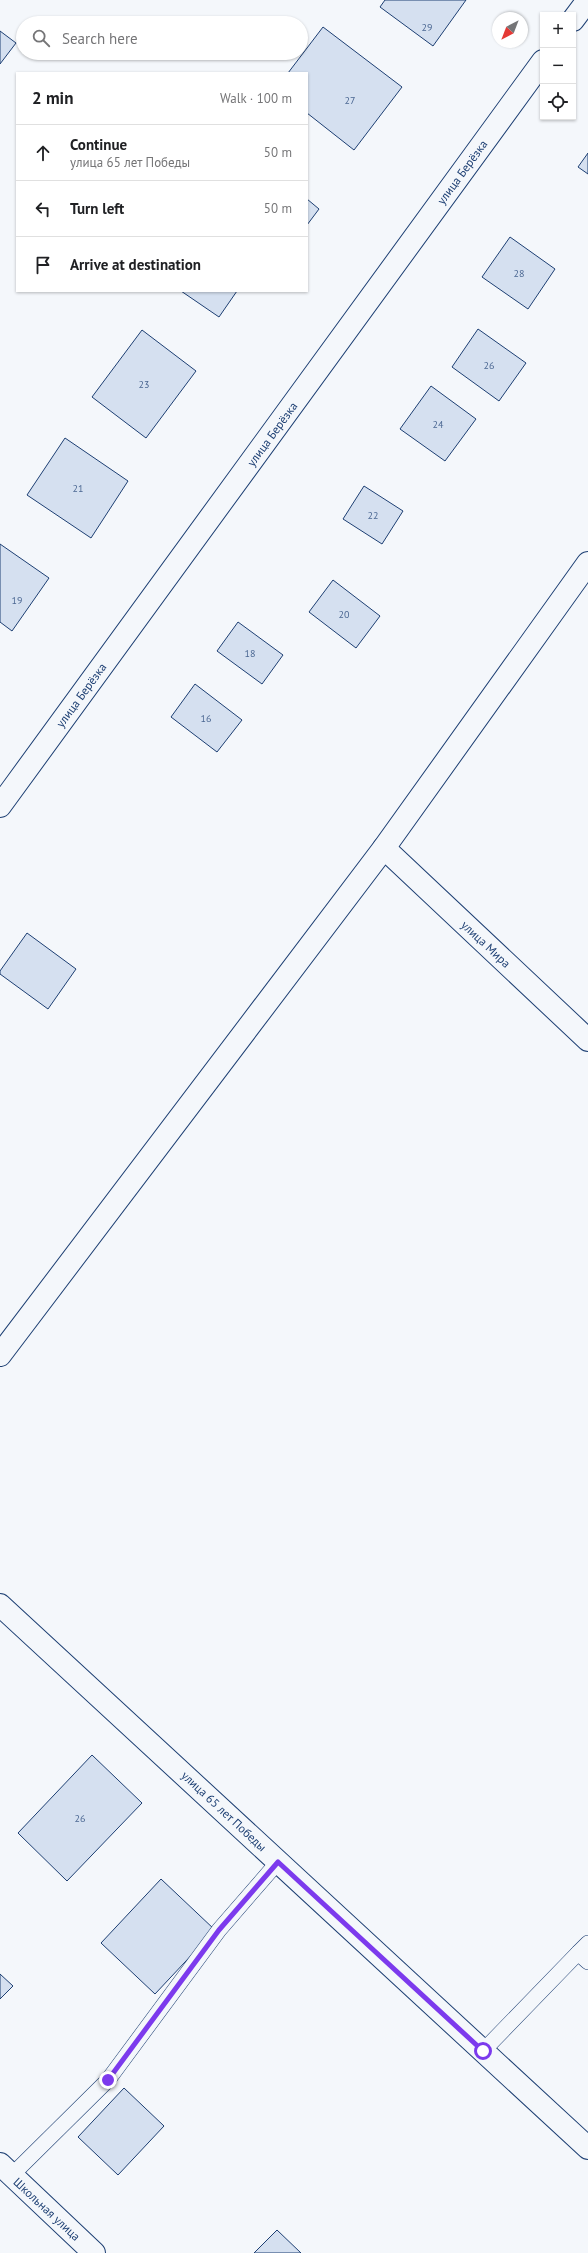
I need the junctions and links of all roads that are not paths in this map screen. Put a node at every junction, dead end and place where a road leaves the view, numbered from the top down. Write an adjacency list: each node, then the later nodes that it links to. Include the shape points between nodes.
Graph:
1 (588, 0): 2 (street)
2 (576, 16)
3 (540, 65): 5 (street, улица Берёзка)
4 (588, 563): 6 (street)
5 (0, 806)
6 (384, 848): 7 (street, улица Мира); 8 (street)
7 (588, 1040)
8 (0, 1355)
9 (0, 1605): 10 (street, улица 65 лет Победы)
10 (278, 1862): 12 (street, улица 65 лет Победы); 14 (lane, via 219,1930 108,2080)
11 (585, 1953): 12 (lane)
12 (483, 2051): 13 (street, улица 65 лет Победы)
13 (588, 2148)
14 (6, 2170): 15 (street, Школьная улица)
15 (94, 2253)

